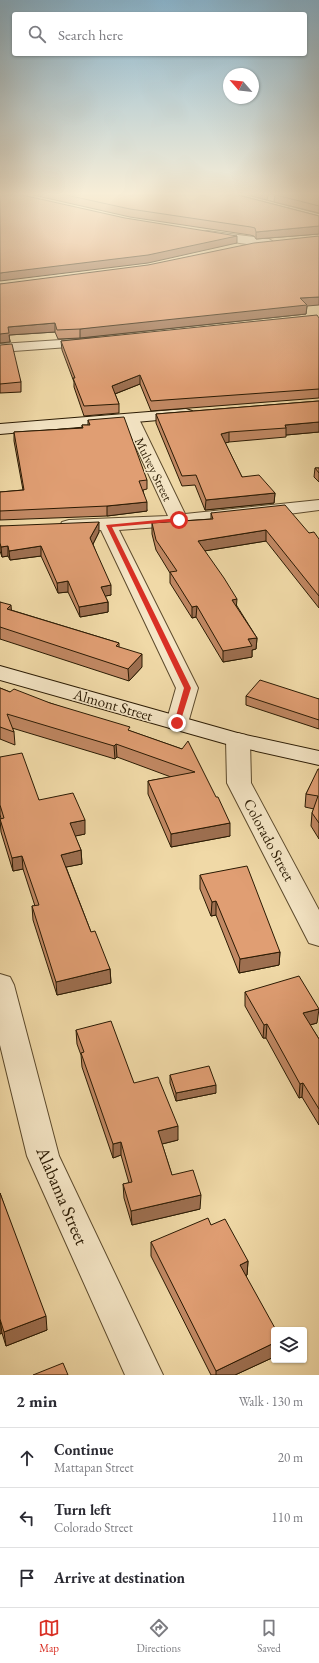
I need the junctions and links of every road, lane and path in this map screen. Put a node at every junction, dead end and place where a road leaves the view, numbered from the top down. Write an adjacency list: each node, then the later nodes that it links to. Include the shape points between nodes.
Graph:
1 (103, 340): 2 (street)
2 (0, 348)
3 (198, 414): 4 (street)
4 (130, 419): 5 (street); 7 (street, Mulvey Street)
5 (0, 429)
6 (317, 508): 7 (street)
7 (179, 520): 8 (street)
8 (108, 525): 9 (street); 11 (street, via 188,688)
9 (53, 527)
10 (0, 673): 11 (street, Almont Street)
11 (177, 723): 12 (street, Almont Street)
12 (238, 740): 13 (street, Almont Street); 14 (street, Colorado Street, via 239,783)
13 (319, 758)
14 (319, 936)
15 (0, 985): 16 (street, Alabama Street, via 42,1156)
16 (144, 1375)

